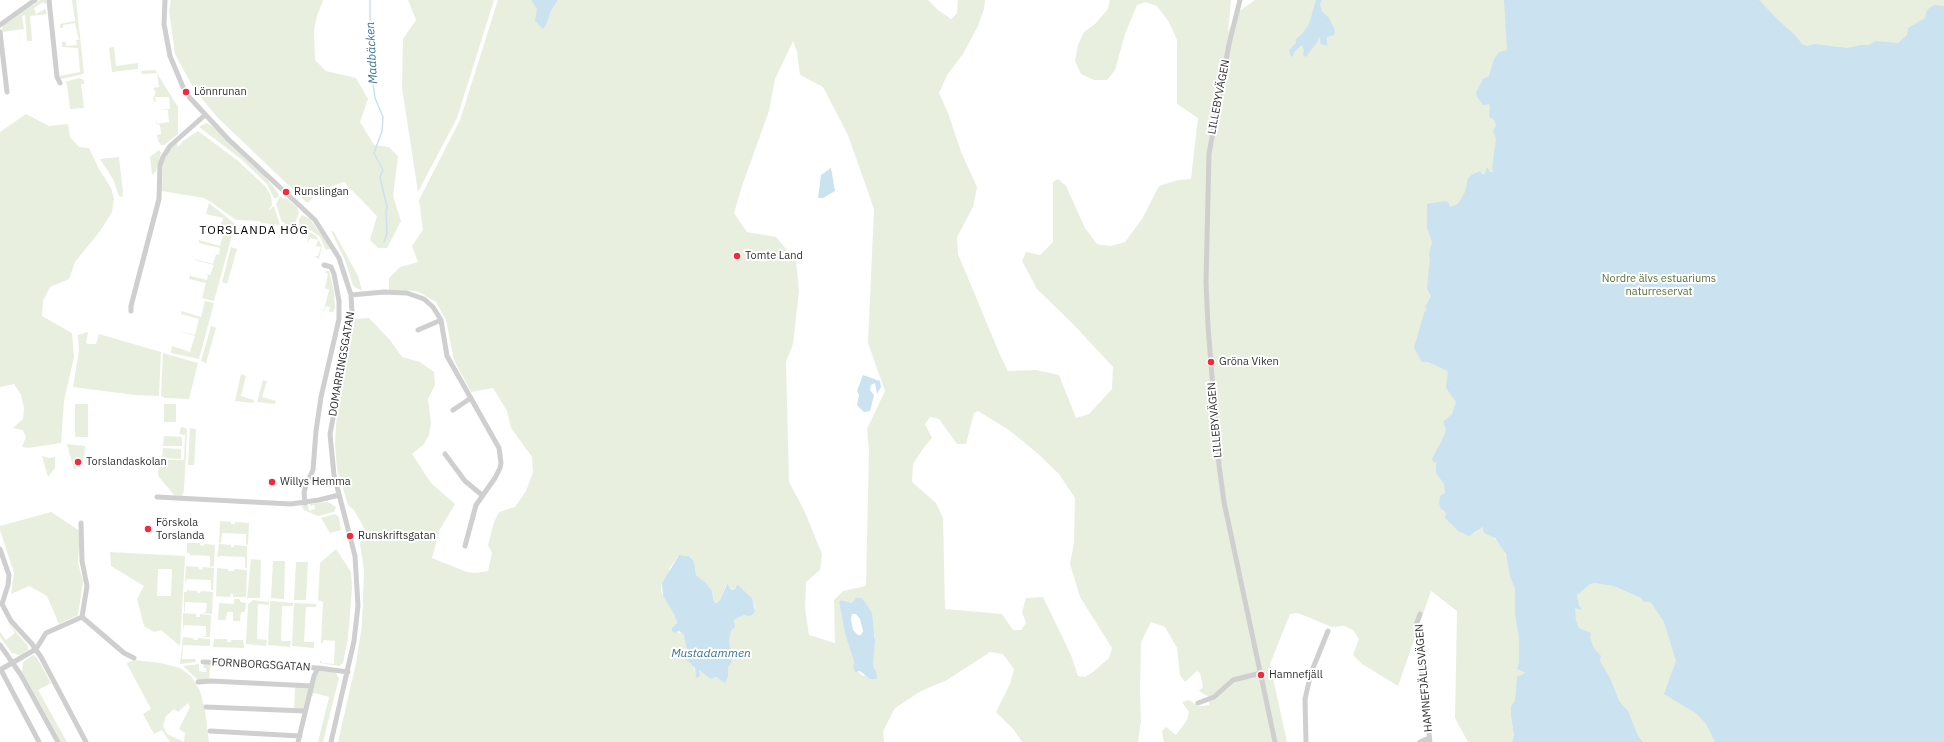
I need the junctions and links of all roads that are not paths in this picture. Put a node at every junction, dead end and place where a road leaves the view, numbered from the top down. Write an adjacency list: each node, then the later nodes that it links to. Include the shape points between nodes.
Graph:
1 (35, 0): 5 (street)
2 (49, 0): 7 (street, via 57,78)
3 (165, 0): 9 (street, DOMARRINGSGATAN, via 164,24 172,64 190,98)
4 (1240, 0): 36 (street, LILLEBYVÄGEN, via 1229,44 1209,154 1206,282 1211,376 1221,480)
5 (0, 25)
6 (0, 32): 8 (street)
7 (60, 83)
8 (7, 92)
9 (205, 115): 11 (street, DOMARRINGSGATAN, via 315,220 339,258); 12 (street, via 170,146 162,157 159,200)
10 (324, 265): 21 (street, via 331,267 334,274 339,319 320,397 313,470 304,493)
11 (351, 295): 13 (street, via 384,292 415,296 424,299 433,307); 18 (street, DOMARRINGSGATAN, via 350,328 330,434 332,462)
12 (131, 311)
13 (441, 320): 14 (street); 15 (street, via 447,356)
14 (418, 330)
15 (471, 398): 16 (street); 19 (street, via 501,456 498,473)
16 (453, 410)
17 (445, 454): 19 (street, via 464,479)
18 (339, 495): 21 (street); 35 (street, DOMARRINGSGATAN, via 355,556 357,582 356,622)
19 (482, 495): 23 (street, via 474,510)
20 (158, 497): 21 (street, via 250,503)
21 (305, 503)
22 (81, 523): 26 (street, via 82,561 87,586)
23 (465, 546)
24 (0, 549): 29 (street, via 9,580 2,604 11,621)
25 (1420, 614): 44 (street, HAMNEFJÄLLSVÄGEN, via 1416,625)
26 (82, 618): 29 (street, via 46,633); 30 (street, via 124,653)
27 (1328, 631): 50 (street, via 1311,673 1305,699)
28 (0, 645): 32 (street)
29 (36, 649): 32 (street); 47 (street)
30 (134, 658)
31 (203, 662): 33 (street, FORNBORGSGATAN)
32 (13, 663): 34 (street); 46 (street)
33 (318, 668): 35 (street, FORNBORGSGATAN); 38 (street, FORNBORGSGATAN)
34 (0, 670): 45 (street)
35 (348, 672): 48 (street, DOMARRINGSGATAN)
36 (1260, 673): 39 (street, via 1233,680 1214,697); 49 (street, LILLEBYVÄGEN)
37 (198, 682): 38 (street, FORNBORGSGATAN)
38 (312, 686): 41 (street, FORNBORGSGATAN)
39 (1198, 703)
40 (206, 707): 41 (street)
41 (305, 711): 43 (street, FORNBORGSGATAN)
42 (210, 731): 43 (street, FORNBORGSGATAN)
43 (299, 739)
44 (1430, 740): 51 (street)
45 (39, 742)
46 (58, 742)
47 (86, 742)
48 (331, 742)
49 (1275, 742)
50 (1306, 742)
51 (1420, 742)

